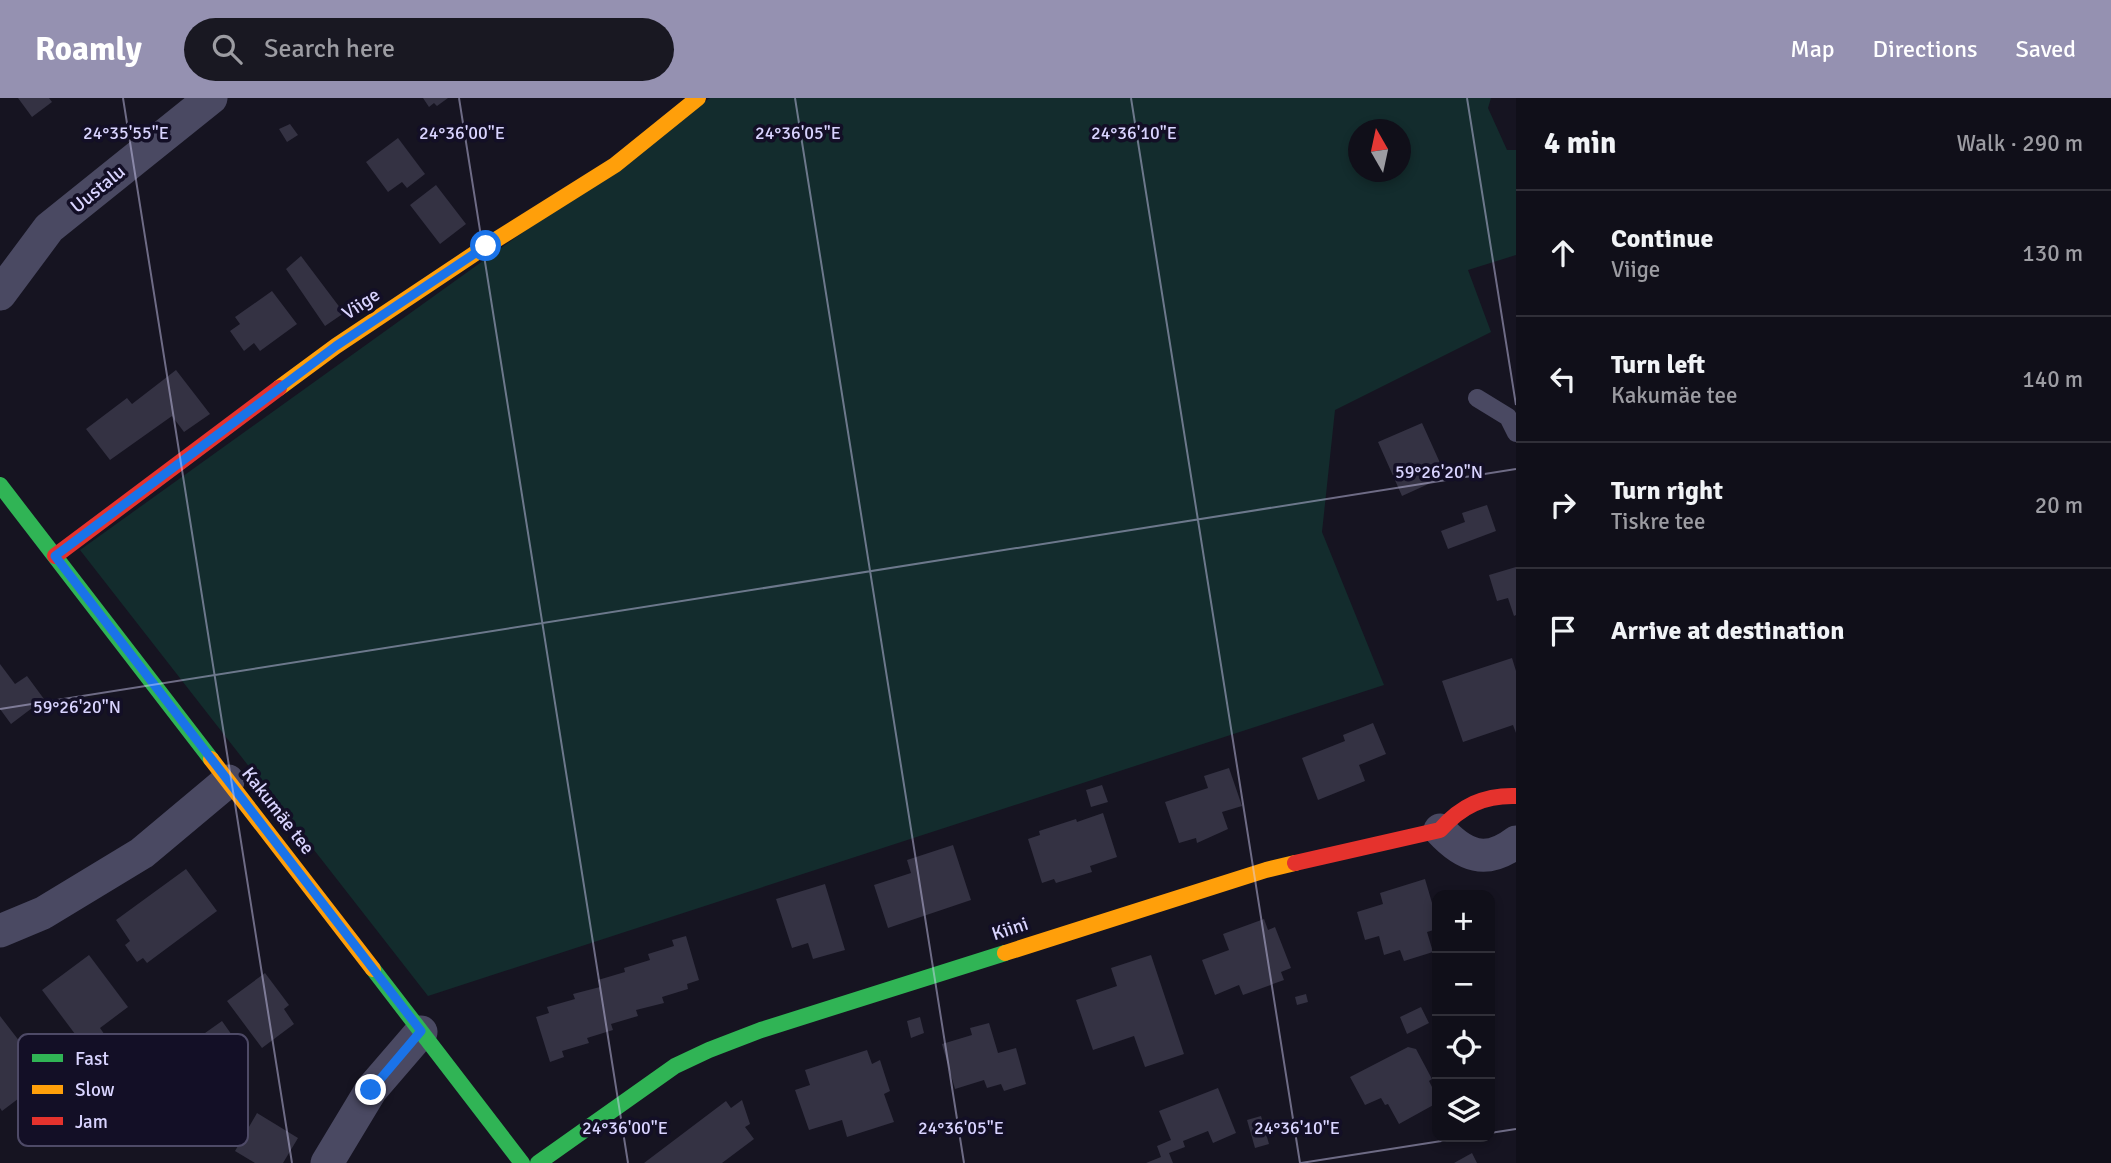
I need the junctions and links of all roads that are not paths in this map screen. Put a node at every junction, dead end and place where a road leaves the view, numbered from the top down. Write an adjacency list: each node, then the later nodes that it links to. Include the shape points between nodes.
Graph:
1 (211, 98): 3 (street, Uustalu, via 49,228)
2 (698, 98): 7 (street, Viige, via 615,165 336,346)
3 (0, 294)
4 (1477, 398): 5 (lane, via 1508,417)
5 (1516, 433)
6 (0, 485): 7 (street, Kakumäe tee)
7 (55, 556): 8 (street, Kakumäe tee)
8 (228, 781): 12 (street, via 142,853 43,913); 13 (street, Kakumäe tee)
9 (1516, 796): 10 (street, via 1478,800 1460,808)
10 (1440, 830): 11 (street, via 1475,855 1490,856); 16 (street, Kiini, via 1266,870 761,1030 675,1066)
11 (1516, 842)
12 (0, 931)
13 (421, 1031): 14 (street, via 371,1090); 15 (street, Kakumäe tee)
14 (327, 1163)
15 (522, 1163)
16 (538, 1163)

